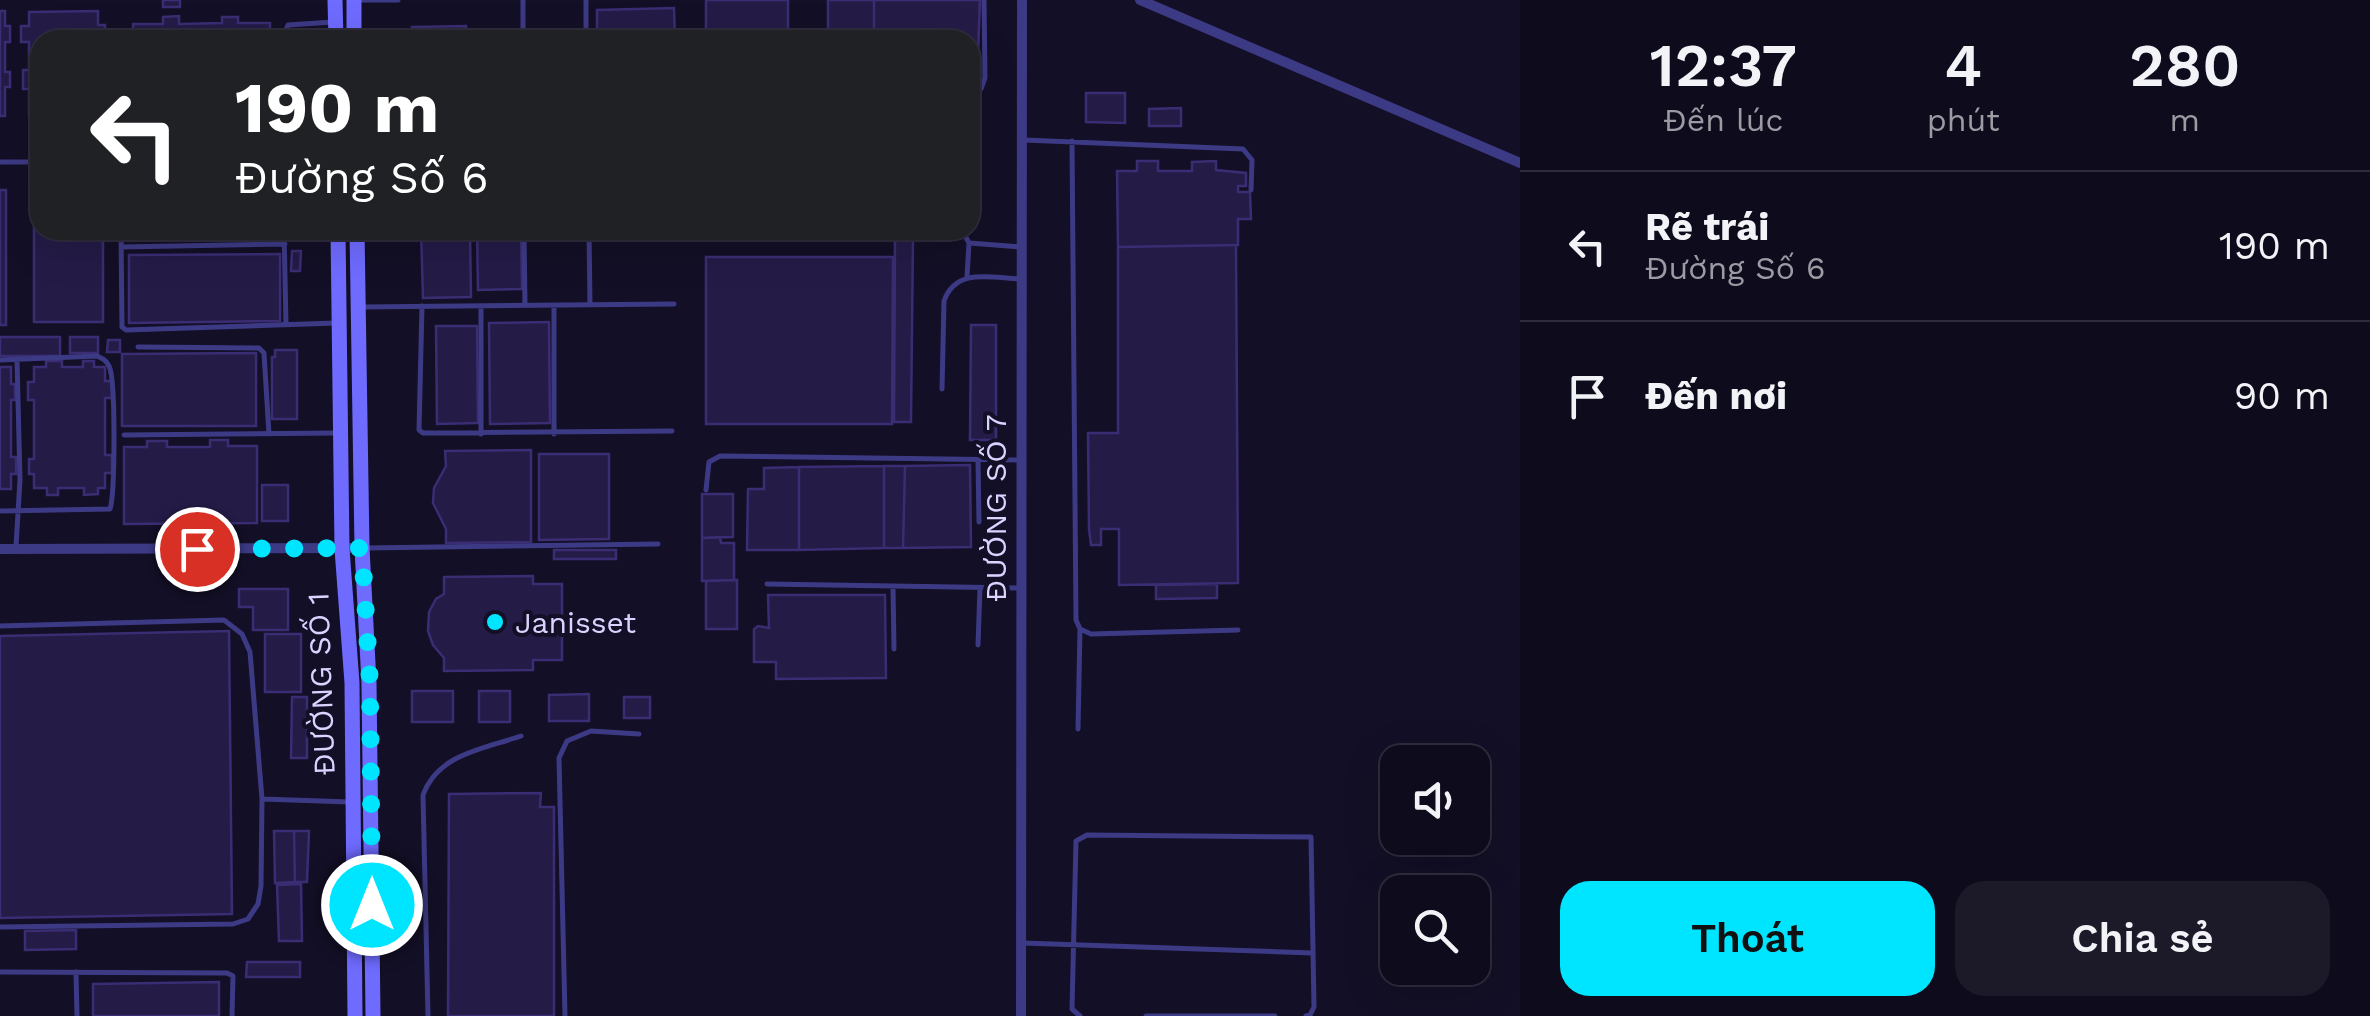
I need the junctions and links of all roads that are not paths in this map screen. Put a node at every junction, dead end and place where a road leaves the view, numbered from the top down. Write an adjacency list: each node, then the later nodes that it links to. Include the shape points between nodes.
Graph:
1 (335, 0): 9 (street)
2 (354, 0): 3 (lane); 12 (street)
3 (398, 0)
4 (522, 0): 13 (lane)
5 (586, 0): 14 (lane)
6 (984, 0): 15 (lane)
7 (1022, 0): 16 (street, ĐƯỜNG SỐ 7)
8 (1144, 1): 20 (street)
9 (336, 22): 10 (lane); 11 (street)
10 (284, 30)
11 (336, 30)
12 (354, 30)
13 (523, 30)
14 (586, 30)
15 (980, 89)
16 (1021, 140): 17 (lane); 31 (street, ĐƯỜNG SỐ 7)
17 (1072, 142): 21 (lane, via 1242,149 1252,160); 70 (lane)
18 (0, 162): 19 (lane)
19 (30, 162)
20 (1520, 163)
21 (1251, 190)
22 (121, 240): 32 (lane)
23 (284, 240): 30 (lane)
24 (338, 240): 42 (street, ĐƯỜNG SỐ 1)
25 (357, 240): 41 (street, ĐƯỜNG SỐ 1)
26 (524, 240): 37 (lane)
27 (589, 240): 35 (lane)
28 (967, 240): 29 (lane)
29 (969, 243): 31 (lane); 33 (lane)
30 (284, 244): 32 (lane); 43 (lane)
31 (1021, 246): 34 (street, ĐƯỜNG SỐ 7)
32 (121, 247): 43 (lane, via 126,330)
33 (967, 277): 34 (lane); 47 (lane, via 955,281 944,301)
34 (1021, 279): 55 (street, ĐƯỜNG SỐ 7)
35 (590, 304): 36 (lane); 38 (lane)
36 (674, 304)
37 (525, 305): 38 (lane); 40 (lane)
38 (554, 305): 53 (lane)
39 (422, 306): 40 (lane); 41 (lane); 52 (lane, via 419,430)
40 (482, 306): 52 (lane)
41 (358, 307): 62 (street, ĐƯỜNG SỐ 1)
42 (339, 323): 43 (lane); 49 (street, ĐƯỜNG SỐ 1)
43 (286, 325)
44 (138, 347): 51 (lane, via 259,348)
45 (0, 360): 46 (lane)
46 (18, 360): 58 (lane); 58 (lane, via 97,356 107,362 113,378 113,501 110,509)
47 (942, 388)
48 (672, 431): 53 (lane)
49 (340, 433): 51 (lane); 61 (street, ĐƯỜNG SỐ 1)
50 (124, 434): 51 (lane)
51 (268, 434)
52 (481, 434): 53 (lane)
53 (554, 434)
54 (978, 460): 55 (lane); 56 (lane, via 720,456 709,462); 59 (lane)
55 (1020, 460): 68 (street, ĐƯỜNG SỐ 7)
56 (706, 490)
57 (0, 511): 58 (lane)
58 (18, 511): 64 (lane)
59 (979, 522)
60 (658, 544): 62 (lane)
61 (342, 548): 62 (street); 64 (street); 78 (street, ĐƯỜNG SỐ 1)
62 (362, 548): 88 (street, ĐƯỜNG SỐ 1)
63 (0, 549): 64 (street)
64 (16, 549)
65 (767, 584): 66 (lane)
66 (893, 586): 67 (lane); 73 (lane)
67 (980, 587): 68 (lane); 72 (lane)
68 (1020, 588): 80 (street, ĐƯỜNG SỐ 7)
69 (0, 626): 77 (lane, via 224,620 242,634 250,652)
70 (1080, 629): 71 (lane); 74 (lane)
71 (1238, 630)
72 (978, 644)
73 (894, 649)
74 (1078, 729)
75 (639, 734): 90 (lane, via 591,732 568,741 558,758)
76 (521, 736): 89 (lane, via 446,762 422,795)
77 (262, 800): 78 (lane); 79 (lane, via 261,886 248,919)
78 (353, 802): 87 (street, ĐƯỜNG SỐ 1)
79 (0, 926)
80 (1020, 942): 81 (lane); 91 (street, ĐƯỜNG SỐ 7)
81 (1076, 945): 82 (lane); 82 (lane, via 1081,836 1306,836 1314,843); 92 (lane, via 1072,1009)
82 (1312, 953): 95 (lane, via 1314,1007)
83 (0, 972): 84 (lane)
84 (76, 972): 85 (lane); 86 (lane, via 227,973 234,983)
85 (78, 1016)
86 (232, 1016)
87 (355, 1016)
88 (373, 1016)
89 (428, 1016)
90 (565, 1016)
91 (1021, 1016)
92 (1080, 1016)
93 (1146, 1016): 94 (lane)
94 (1276, 1016)
95 (1306, 1016)

